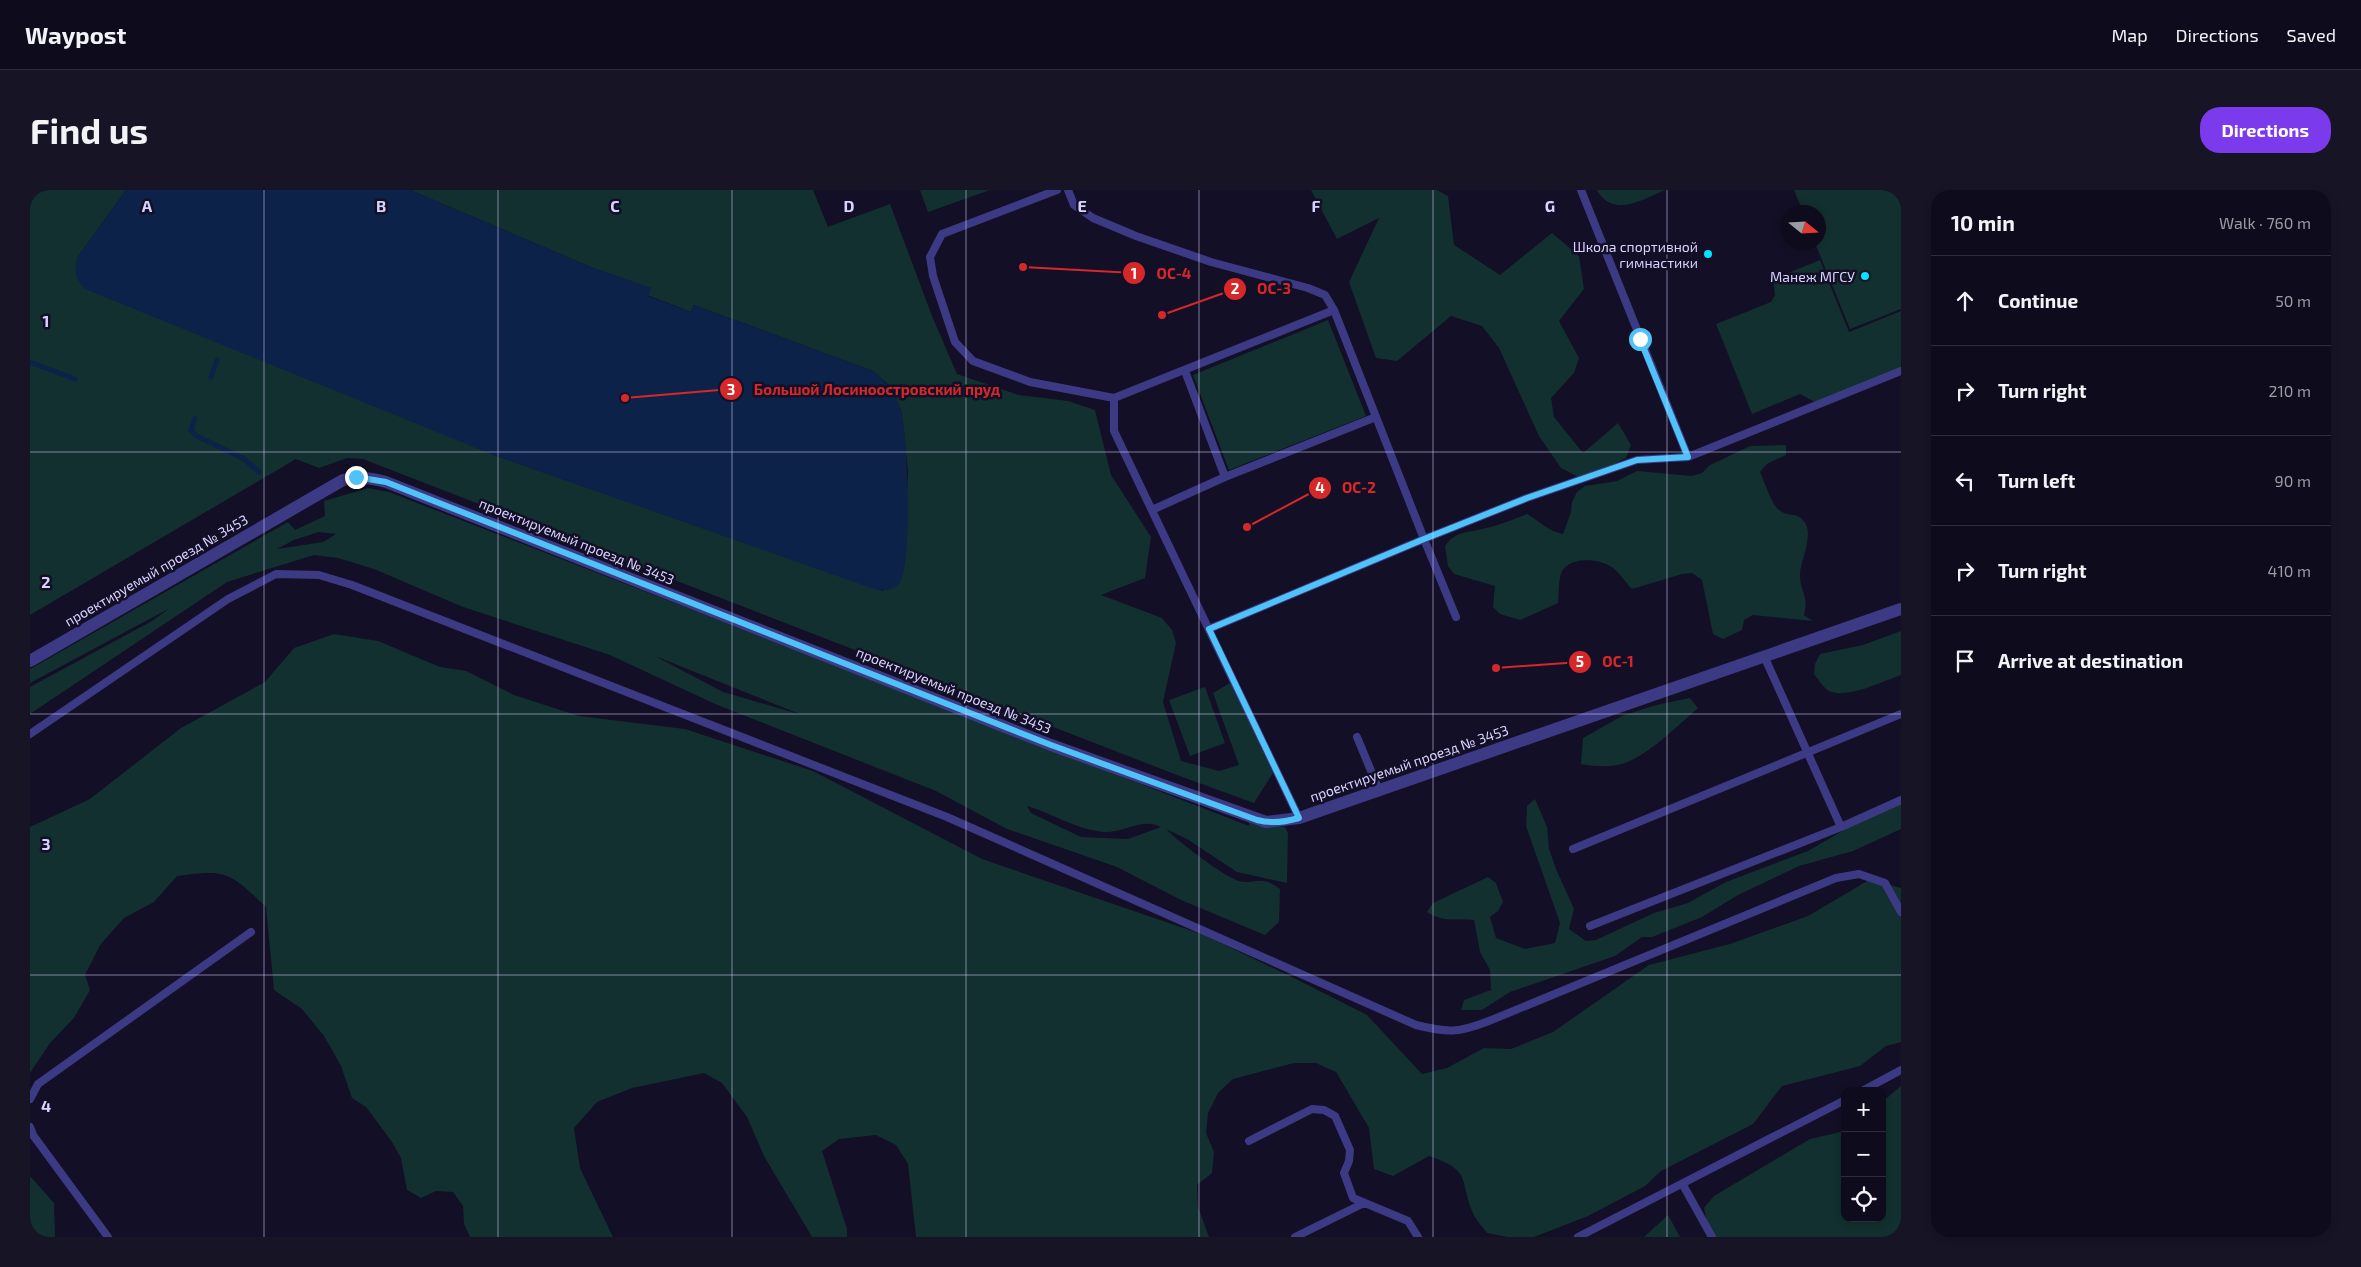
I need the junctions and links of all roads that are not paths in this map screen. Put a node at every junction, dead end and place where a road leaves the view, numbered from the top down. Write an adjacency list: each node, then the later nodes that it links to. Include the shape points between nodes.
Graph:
1 (1057, 190): 7 (lane, via 942,234 930,257 933,276 955,342 973,362 1030,382)
2 (1068, 190): 4 (lane, via 1074,205 1092,218 1210,262 1308,288 1325,296)
3 (1581, 190): 9 (lane)
4 (1334, 310): 5 (lane); 8 (lane)
5 (1185, 371): 7 (lane); 10 (lane)
6 (1901, 371): 9 (lane)
7 (1114, 398): 11 (lane, via 1114,432)
8 (1376, 417): 10 (lane); 12 (lane)
9 (1688, 457): 12 (lane, via 1637,460 1527,498)
10 (1225, 476): 11 (lane)
11 (1152, 510): 15 (lane)
12 (1424, 539): 14 (lane); 15 (lane)
13 (1901, 609): 16 (street, проектируемый проезд № 3453)
14 (1456, 617)
15 (1209, 629): 24 (lane)
16 (1764, 656): 21 (lane); 22 (street, проектируемый проезд № 3453)
17 (30, 661): 24 (street, проектируемый проезд № 3453, via 342,480 370,478 1051,745 1266,822)
18 (1901, 714): 21 (lane)
19 (30, 734): 27 (lane, via 228,599 276,574 320,575 947,817 1416,1025 1440,1031 1472,1028 1836,878 1859,874 1885,883)
20 (1357, 737): 22 (lane)
21 (1808, 754): 25 (lane); 26 (lane)
22 (1380, 790): 24 (street, проектируемый проезд № 3453)
23 (1901, 800): 25 (lane)
24 (1299, 818)
25 (1840, 827): 28 (lane)
26 (1573, 849)
27 (1901, 912)
28 (1590, 926)
29 (251, 932): 32 (lane, via 38,1084)
30 (1901, 1070): 31 (lane)
31 (1869, 1087)
32 (30, 1099)
33 (1841, 1102): 36 (lane)
34 (30, 1127): 38 (lane)
35 (1249, 1141): 37 (lane, via 1312,1109 1324,1110 1335,1116 1350,1150 1344,1173 1346,1183 1353,1198)
36 (1683, 1185): 41 (lane); 42 (lane)
37 (1364, 1203): 39 (lane); 40 (lane, via 1408,1221)
38 (108, 1237)
39 (1296, 1237)
40 (1418, 1237)
41 (1578, 1237)
42 (1712, 1237)

